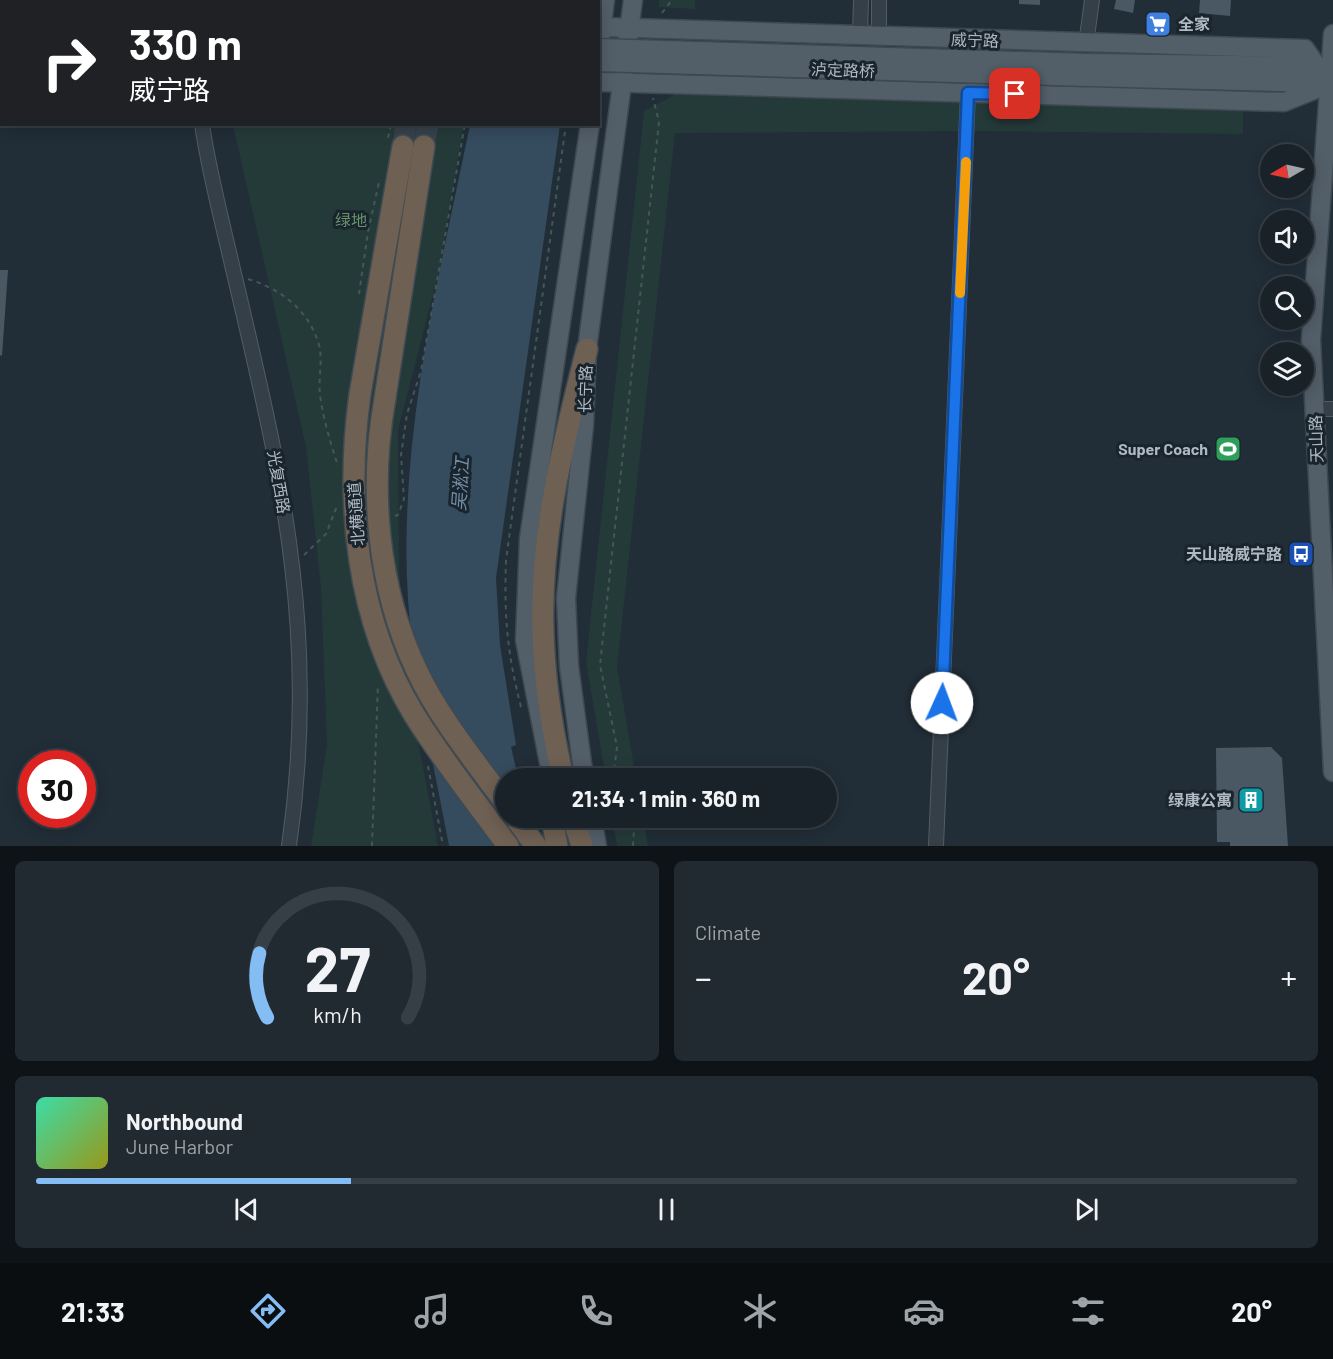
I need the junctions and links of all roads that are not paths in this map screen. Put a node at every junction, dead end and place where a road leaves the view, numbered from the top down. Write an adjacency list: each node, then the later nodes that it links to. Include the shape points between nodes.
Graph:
1 (605, 0): 6 (main road)
2 (633, 0): 7 (main road, 长宁路)
3 (861, 0): 9 (street)
4 (879, 0): 10 (street)
5 (1092, 0): 12 (street)
6 (602, 27): 7 (main road, 威宁路); 11 (main road)
7 (630, 28): 9 (main road, 威宁路); 17 (main road, 长宁路)
8 (1333, 34): 18 (main road, 天山路)
9 (860, 35): 10 (main road, 威宁路)
10 (879, 36): 12 (main road, 威宁路)
11 (600, 44)
12 (1086, 44): 18 (main road, 威宁路, via 1305,48)
13 (600, 48): 15 (main road, 泸定路桥, bridge)
14 (600, 62): 15 (main road, 泸定路桥, bridge)
15 (1087, 70): 18 (main road, via 1304,66)
16 (600, 82): 17 (main road)
17 (623, 83): 19 (main road); 24 (main road, 长宁路)
18 (1331, 84): 19 (main road, via 1284,102); 25 (main road, 天山路, via 1311,340)
19 (968, 93): 45 (street)
20 (202, 126): 37 (street, 光复西路, via 266,411 293,565 302,708)
21 (590, 126): 26 (main road, 长宁路, via 529,539 525,640)
22 (403, 146): 39 (highway, 北横通道, bridge, via 360,394 354,465 364,581 381,645 415,716)
23 (424, 146): 31 (highway, 北横通道, bridge, via 385,398 377,465 379,519 387,577 402,637 435,703)
24 (587, 349): 28 (highway, via 565,443 544,578 545,674); 29 (main road, 长宁路, via 584,425 566,598 569,666)
25 (1324, 409): 30 (main road, 天山路)
26 (544, 742): 27 (highway)
27 (548, 768)
28 (561, 768)
29 (583, 768)
30 (1333, 772)
31 (495, 788)
32 (522, 828): 40 (highway)
33 (554, 828): 41 (highway)
34 (561, 828): 42 (main road)
35 (576, 828): 43 (highway)
36 (594, 828): 44 (main road)
37 (290, 839): 38 (street)
38 (300, 846)
39 (507, 846)
40 (536, 846)
41 (557, 846)
42 (565, 846)
43 (582, 846)
44 (597, 846)
45 (936, 846)

